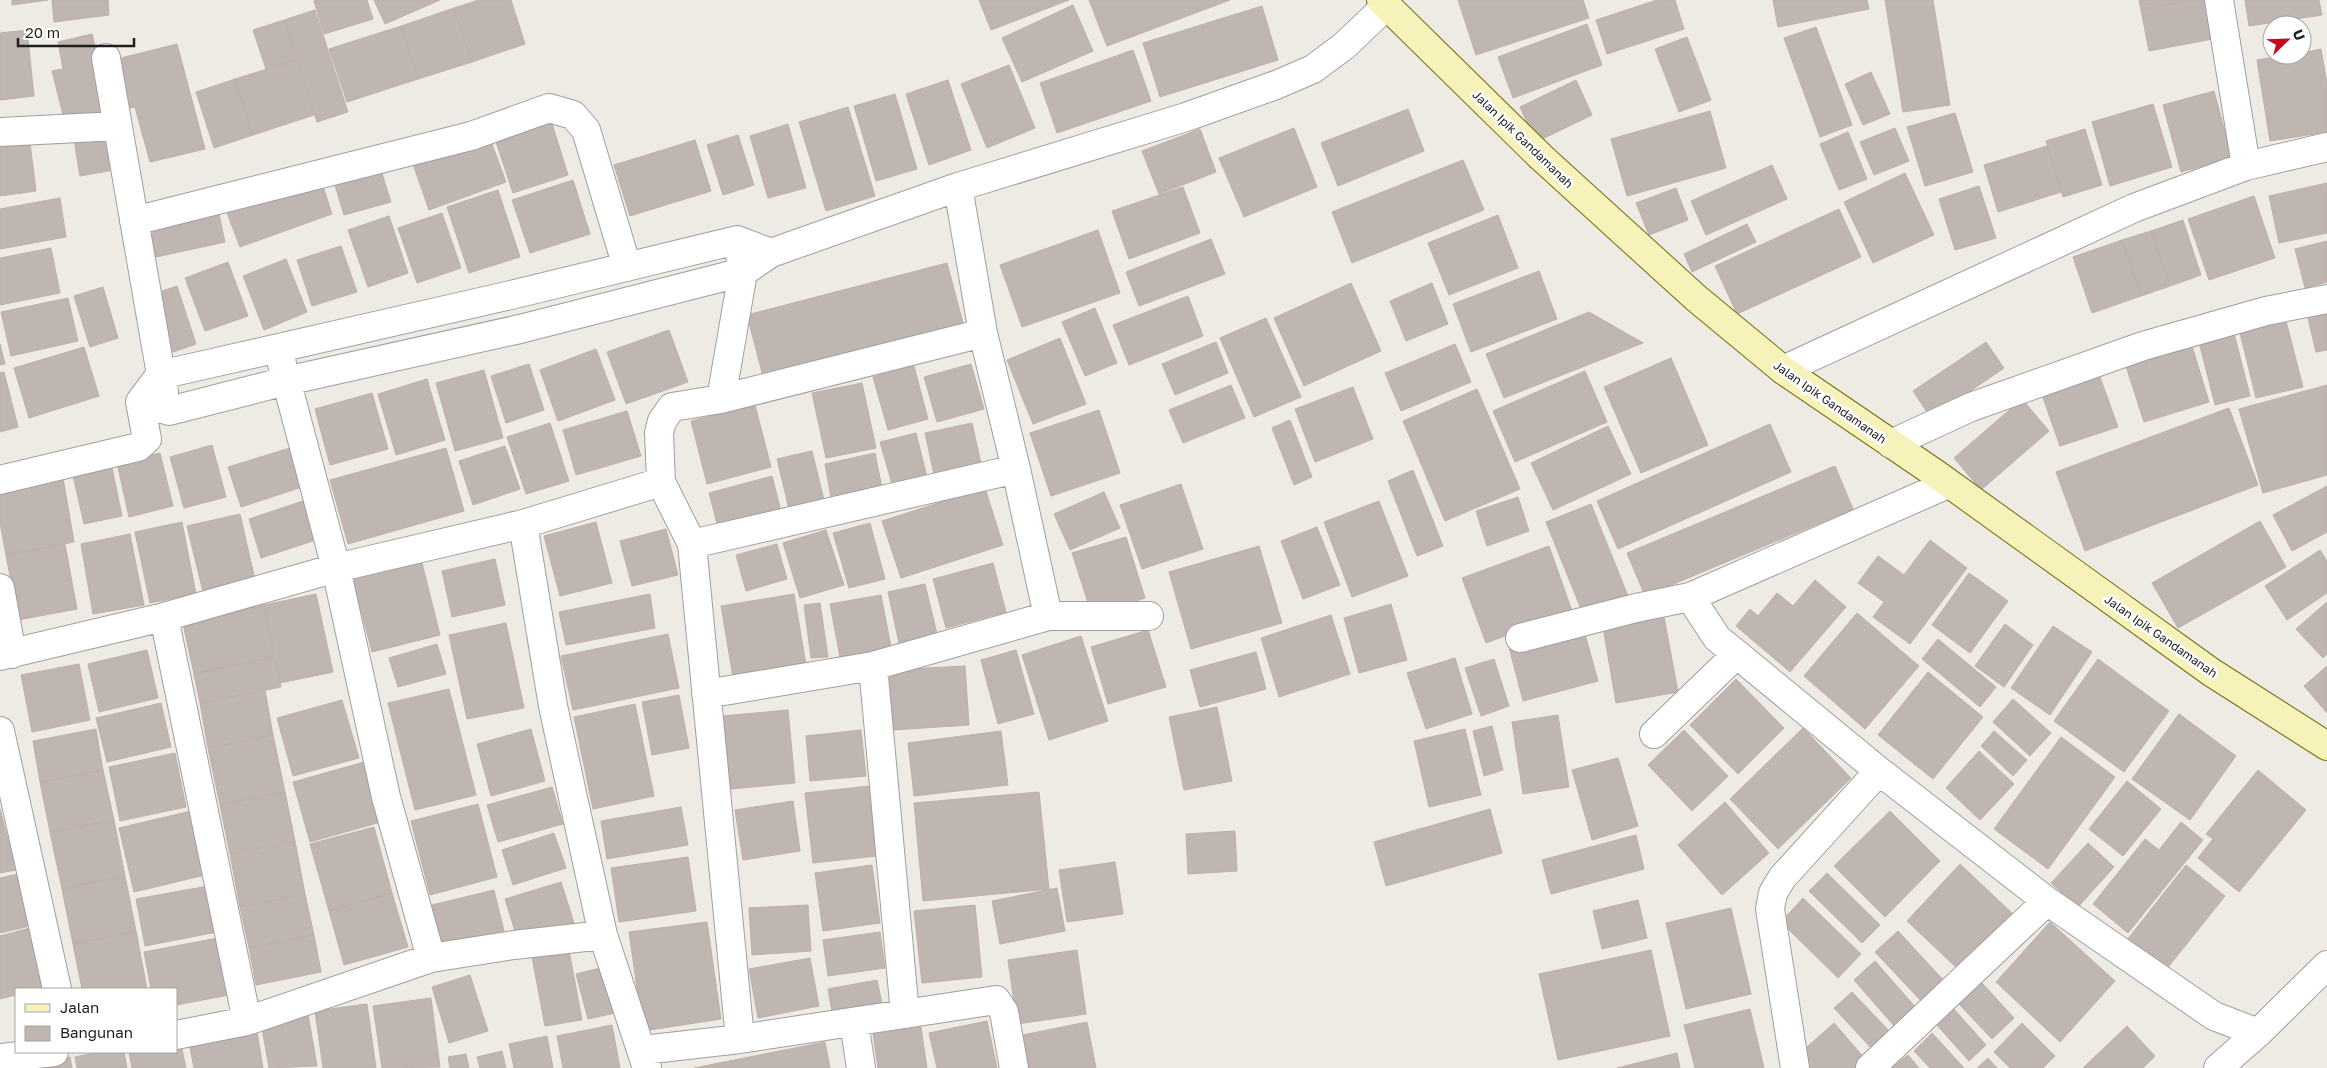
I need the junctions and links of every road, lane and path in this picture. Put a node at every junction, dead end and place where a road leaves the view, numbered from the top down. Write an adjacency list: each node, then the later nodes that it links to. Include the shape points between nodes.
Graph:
1 (2219, 0): 7 (street)
2 (1383, 3): 8 (street, via 1344,46 1313,69 1186,117); 19 (street, Jalan Ipik Gandamanah, via 1541,157 1696,298)
3 (106, 58): 4 (street)
4 (117, 126): 5 (street); 9 (street)
5 (0, 132)
6 (2327, 147): 7 (street)
7 (2246, 166): 19 (street, via 2134,208)
8 (958, 187): 11 (street); 17 (street)
9 (134, 221): 12 (street, via 471,136 549,108 573,114 586,130); 20 (street)
10 (738, 240): 11 (street); 12 (street); 13 (street)
11 (771, 254): 13 (street)
12 (627, 267): 14 (street)
13 (743, 272): 16 (street); 22 (street)
14 (511, 295): 16 (street); 18 (street)
15 (2327, 299): 25 (street, via 2266,311 2143,346 1971,406)
16 (520, 329): 21 (street)
17 (983, 333): 22 (street); 26 (street)
18 (279, 348): 20 (street); 21 (street)
19 (1783, 370): 25 (street, Jalan Ipik Gandamanah)
20 (160, 375): 23 (street); 24 (street)
21 (286, 381): 24 (street); 32 (street)
22 (721, 399): 28 (street, via 672,407 662,421 659,433)
23 (140, 402): 24 (street); 27 (street, via 147,440 138,447)
24 (169, 411)
25 (1891, 444): 29 (street, Jalan Ipik Gandamanah)
26 (1016, 470): 31 (street); 35 (street)
27 (0, 480)
28 (661, 482): 30 (street); 31 (street)
29 (1948, 484): 34 (street); 45 (street, Jalan Ipik Gandamanah, via 2211,672)
30 (523, 524): 32 (street); 48 (street, via 553,706)
31 (692, 544): 42 (street)
32 (336, 568): 37 (street); 49 (street, via 386,798)
33 (0, 588): 40 (street)
34 (1690, 597): 38 (street); 39 (street, via 1717,638)
35 (1048, 616): 36 (street); 41 (street)
36 (1149, 616)
37 (164, 617): 40 (street); 53 (street)
38 (1520, 638)
39 (1737, 654): 44 (street); 46 (street)
40 (6, 655)
41 (872, 666): 42 (street); 52 (street)
42 (706, 694): 57 (street)
43 (0, 731): 51 (street)
44 (1654, 734)
45 (2327, 746)
46 (1879, 771): 47 (street); 63 (street, via 1782,878 1773,893 1770,909)
47 (2047, 901): 55 (street, via 2214,1016); 64 (street)
48 (603, 935): 49 (street); 60 (street)
49 (431, 958): 53 (street)
50 (2327, 965): 55 (street)
51 (57, 988)
52 (905, 1014): 54 (street); 62 (street, via 996,1000 1004,1012)
53 (246, 1021): 56 (street)
54 (854, 1022): 57 (street); 61 (street)
55 (2258, 1033): 65 (street)
56 (178, 1035)
57 (740, 1039): 60 (street)
58 (45, 1053): 59 (street)
59 (0, 1058)
60 (645, 1059)
61 (861, 1068)
62 (1014, 1068)
63 (1795, 1068)
64 (1870, 1068)
65 (2218, 1068)

